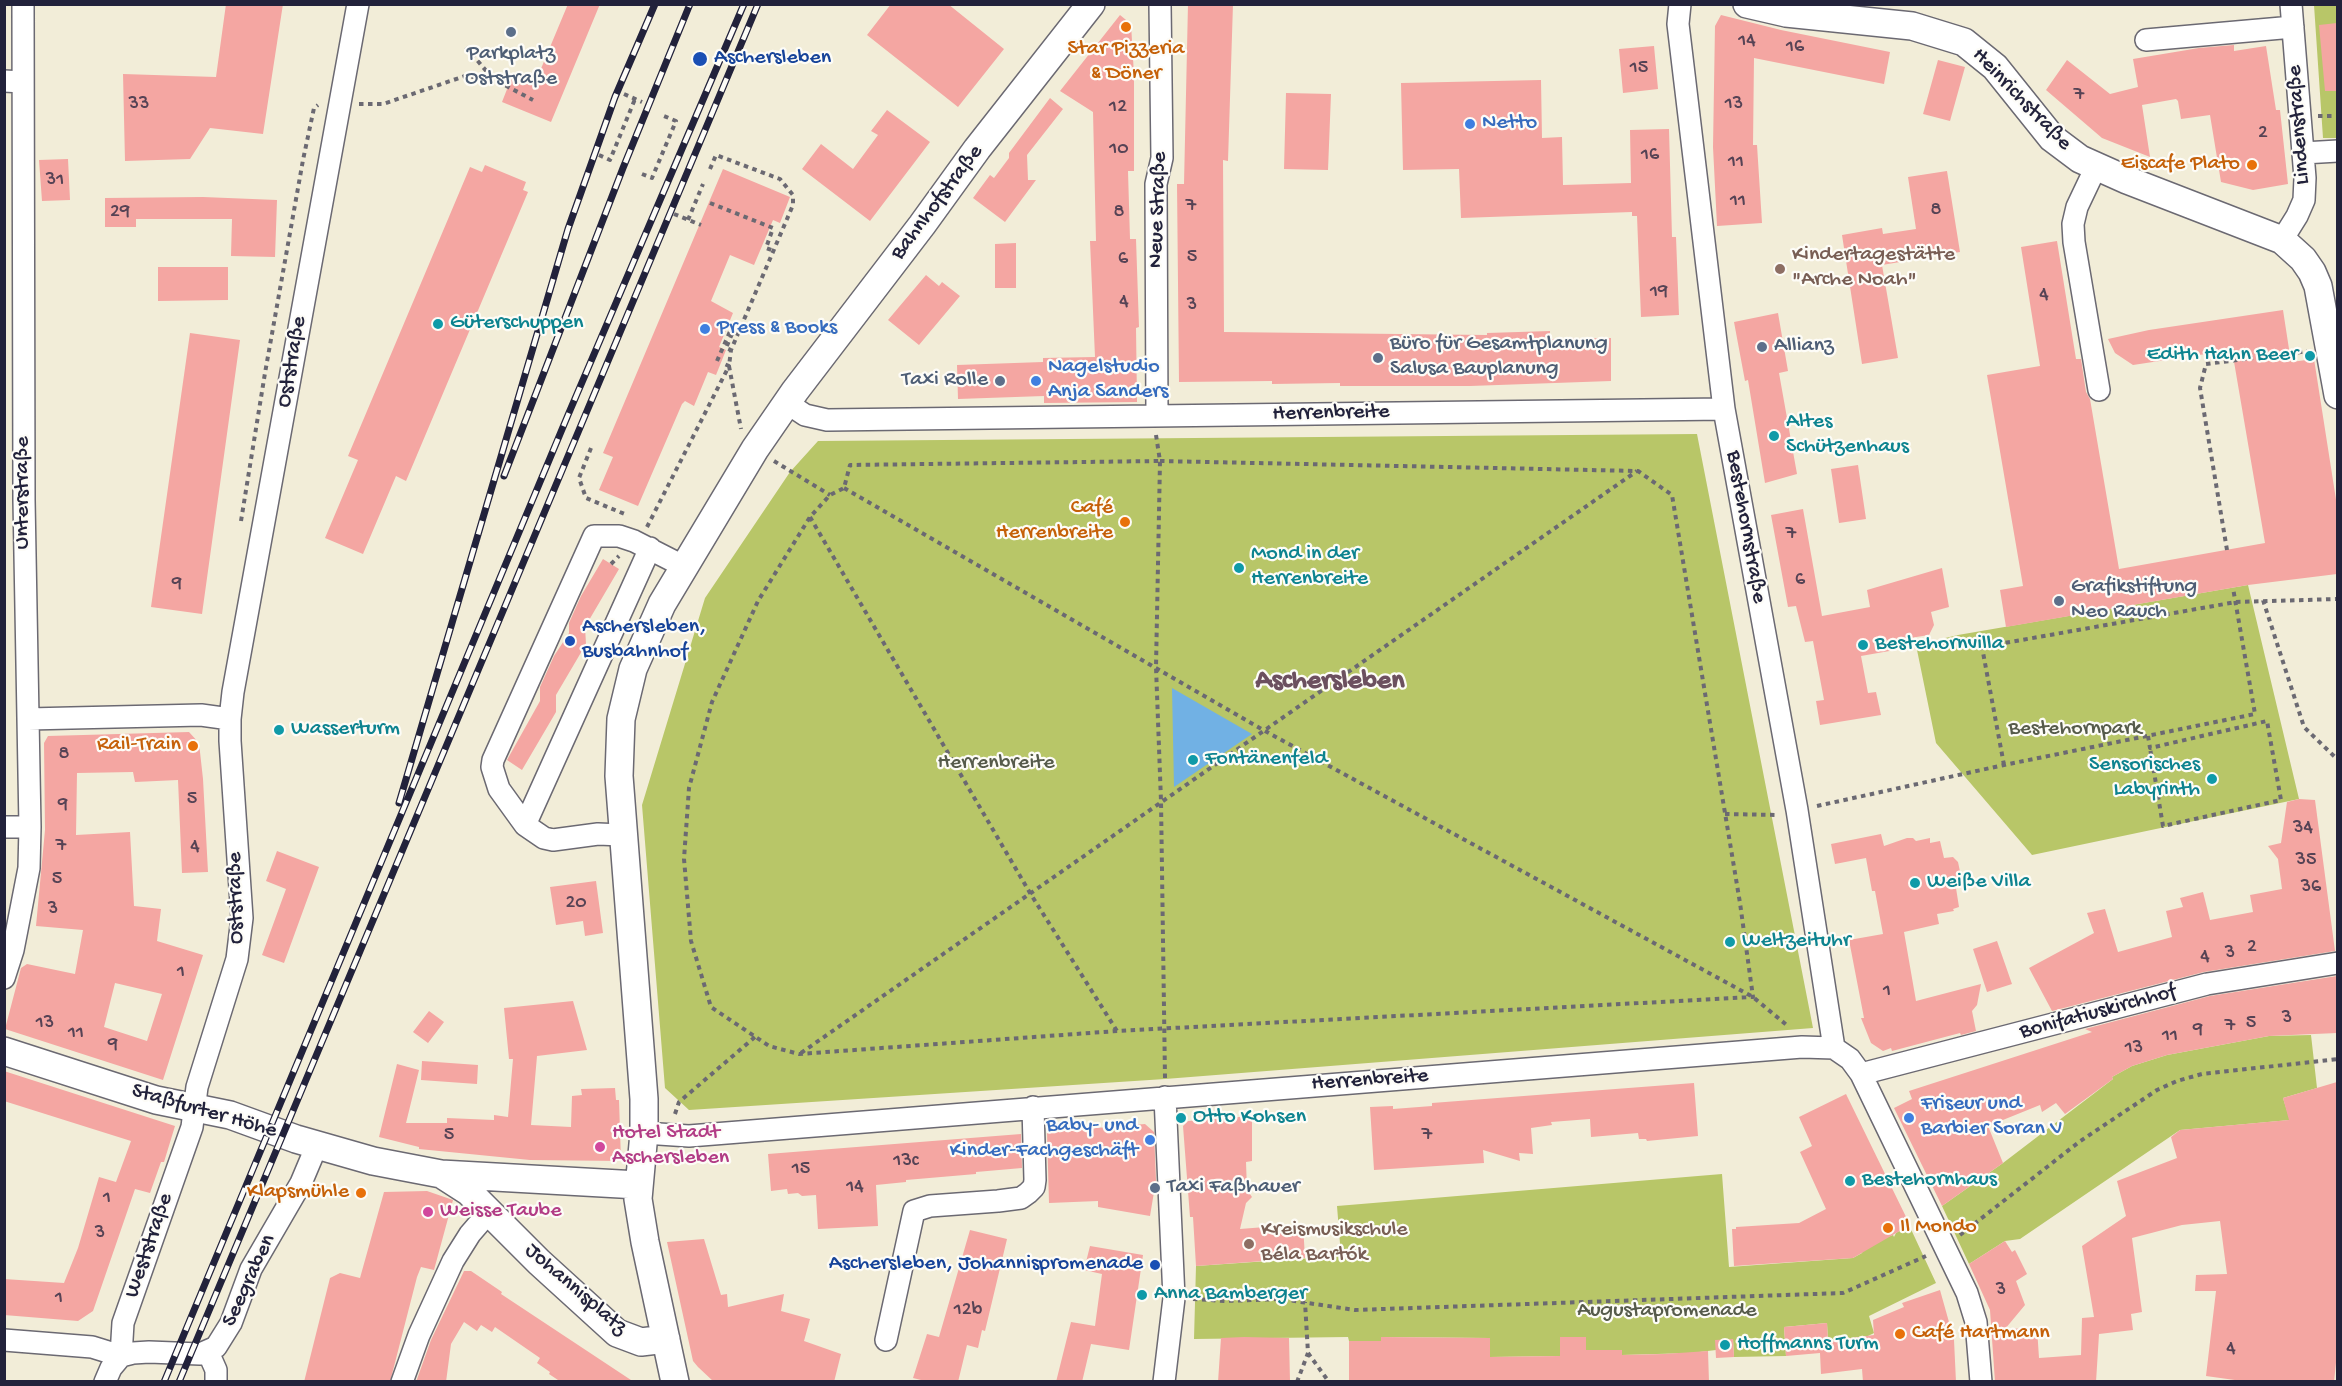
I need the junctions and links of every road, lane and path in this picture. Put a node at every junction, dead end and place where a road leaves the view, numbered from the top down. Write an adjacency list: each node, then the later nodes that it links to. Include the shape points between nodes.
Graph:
1 (23, 4): 13 (street, Unterstraße)
2 (358, 4): 16 (street, Oststraße, via 350,48)
3 (1091, 4): 38 (main road, Bahnhofstraße)
4 (1160, 4): 40 (street, Neue Straße, via 1162,158 1156,184)
5 (1680, 4): 39 (street, Bestehornstraße, via 1678,24)
6 (1747, 4): 23 (main road, Heinrichstraße, via 1786,13 1912,26 1964,42 1995,66 2052,138)
7 (2291, 4): 8 (street, Lindenstraße)
8 (2293, 27): 9 (street); 21 (street, Lindenstraße)
9 (2146, 40)
10 (466, 47): 11 (path)
11 (493, 80): 12 (path); 16 (path, via 465,76 383,104); 17 (path)
12 (511, 81)
13 (14, 82): 61 (street, Unterstraße)
14 (624, 94): 15 (path)
15 (635, 99): 18 (path); 22 (path, via 610,160)
16 (333, 100): 50 (path, via 314,108); 62 (street, Oststraße)
17 (534, 100)
18 (642, 102)
19 (664, 116): 25 (path, via 676,121 652,178)
20 (2337, 150): 21 (street)
21 (2303, 153): 31 (street, Lindenstraße, via 2304,200)
22 (599, 155)
23 (2096, 167): 31 (main road, Heinrichstraße); 36 (street, via 2073,224)
24 (710, 169): 32 (path, via 716,155 780,179 793,195 793,205)
25 (642, 174)
26 (703, 184): 29 (path)
27 (710, 203): 32 (path, via 773,228 766,248)
28 (674, 214): 29 (path)
29 (688, 220): 30 (path)
30 (701, 225)
31 (2282, 240): 37 (main road, via 2303,258 2318,286)
32 (774, 251): 33 (path)
33 (731, 350): 35 (path); 35 (path, via 726,348 732,327 718,361)
34 (2253, 358): 53 (path, via 2206,364 2200,388)
35 (729, 366): 42 (path, via 743,441); 51 (path)
36 (2099, 390)
37 (2337, 395)
38 (787, 403): 40 (street, Herrenbreite, via 805,415 827,420); 42 (main road)
39 (1724, 409): 40 (street, Herrenbreite); 69 (street, Bestehornstraße)
40 (1157, 416): 43 (path)
41 (591, 448): 47 (path, via 579,478 586,498)
42 (755, 448): 46 (path); 55 (main road)
43 (1160, 461): 44 (path); 45 (path, via 850,465); 60 (path)
44 (1638, 471): 63 (path); 70 (path, via 1672,495)
45 (844, 488): 46 (path); 60 (path)
46 (830, 495): 48 (path)
47 (628, 516)
48 (810, 517): 75 (path); 81 (path, via 758,601 717,692 689,788 684,860 691,941 711,1007)
49 (639, 520): 51 (path)
50 (240, 524)
51 (650, 524): 52 (path)
52 (642, 544): 54 (path); 55 (street); 71 (street); 71 (street, via 619,536 594,536 496,751 492,767 499,789)
53 (2227, 550)
54 (611, 564)
55 (683, 566): 74 (main road, via 647,634 626,692 619,742)
56 (2233, 588): 59 (path)
57 (2337, 599): 58 (path)
58 (2263, 600): 59 (path); 66 (path, via 2304,727)
59 (2236, 602): 64 (path, via 2255,714); 67 (path, via 1982,647)
60 (1156, 667): 63 (path); 68 (path)
61 (28, 719): 62 (street, via 201,715); 73 (street, Unterstraße)
62 (230, 719): 90 (street, Oststraße, via 241,939 197,1087)
63 (1265, 731): 68 (path); 78 (path)
64 (2148, 736): 65 (path); 67 (path)
65 (2150, 748): 65 (path, via 2267,721 2281,800 2163,826)
66 (2337, 760)
67 (2004, 765): 69 (path)
68 (1161, 801): 75 (path); 79 (path)
69 (1797, 810): 70 (path, via 1773,816); 83 (street, Bestehornstraße)
70 (1725, 814): 78 (path)
71 (525, 825): 74 (street, via 553,840)
72 (4, 827): 73 (street)
73 (30, 827): 77 (street, Unterstraße, via 29,868)
74 (622, 835): 91 (main road, via 644,1099)
75 (1030, 893): 80 (path); 85 (path)
76 (2337, 963): 87 (street, Bonifatiuskirchhof, via 2207,984)
77 (4, 978)
78 (1753, 997): 79 (path); 82 (path, via 1792,1029)
79 (1165, 1029): 80 (path); 88 (path)
80 (1117, 1031): 85 (path)
81 (755, 1037): 85 (path, via 769,1046); 91 (path, via 679,1102)
82 (1802, 1047): 83 (street, Herrenbreite); 88 (street, Herrenbreite)
83 (1834, 1048): 87 (street, via 1850,1059)
84 (4, 1051): 90 (main road, Staßfurter Höhe, via 156,1100)
85 (799, 1054)
86 (2337, 1059): 97 (path, via 2202,1074 2157,1090 2079,1142)
87 (1861, 1074): 97 (street)
88 (1165, 1097): 89 (street, Herrenbreite); 98 (street)
89 (1033, 1107): 91 (street, Herrenbreite, via 689,1136); 102 (street, via 1035,1180 1028,1193 1021,1198 930,1206 915,1211)
90 (195, 1108): 92 (main road, Staßfurter Höhe, via 230,1115); 105 (street, Weststraße, via 192,1127 123,1323)
91 (657, 1135): 95 (main road, Johannisplatz)
92 (317, 1145): 93 (main road, Staßfurter Höhe); 103 (street, Seegraben, via 301,1183 251,1269 223,1339)
93 (441, 1174): 94 (main road); 96 (main road, Johannisplatz, via 469,1192)
94 (528, 1179): 95 (main road); 96 (main road, via 507,1194)
95 (638, 1185): 100 (main road, Johannisplatz, via 639,1216)
96 (498, 1221): 100 (main road, Johannisplatz, via 618,1333 641,1342); 108 (street, via 470,1234 453,1262)
97 (1945, 1248): 99 (path, via 1843,1293 1355,1310); 113 (street, via 1968,1293 1976,1322)
98 (1174, 1298): 99 (path); 110 (street)
99 (1305, 1302): 104 (path)
100 (666, 1339): 109 (main road)
101 (4, 1340): 105 (street, via 92,1347)
102 (886, 1340)
103 (208, 1352): 105 (street); 107 (street, Seegraben, via 216,1370)
104 (1308, 1353): 111 (path); 112 (path)
105 (121, 1356): 106 (street, Weststraße)
106 (105, 1382)
107 (216, 1382)
108 (402, 1382)
109 (675, 1382)
110 (1164, 1382)
111 (1297, 1382)
112 (1329, 1382)
113 (1981, 1382)

